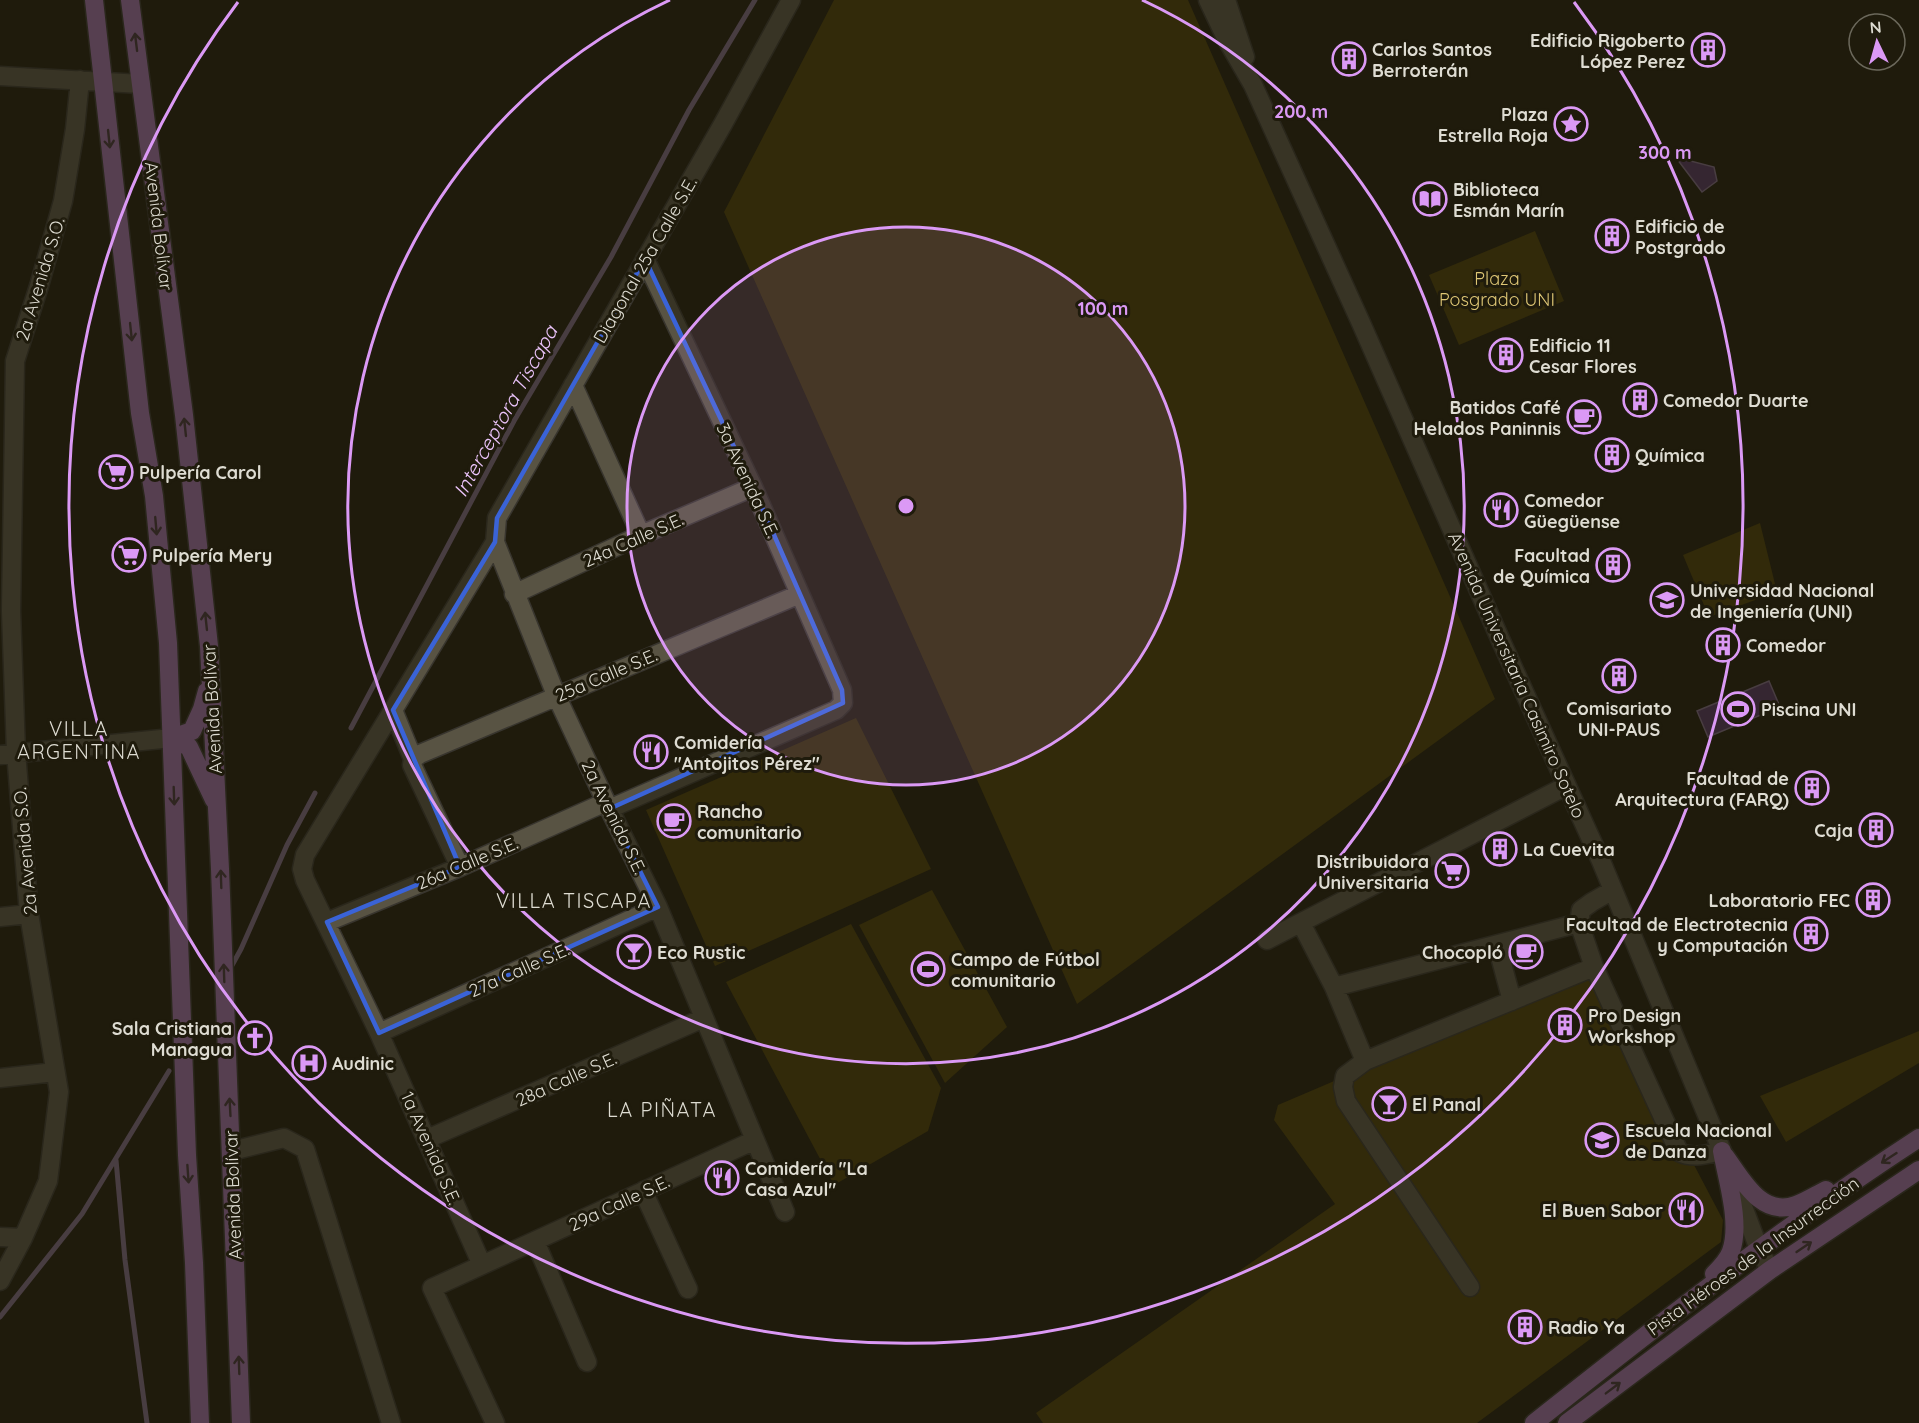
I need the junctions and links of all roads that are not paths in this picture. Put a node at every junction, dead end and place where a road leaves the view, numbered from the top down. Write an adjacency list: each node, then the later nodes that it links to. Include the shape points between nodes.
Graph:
1 (94, 0): 10 (main road)
2 (130, 0): 11 (main road, Avenida Bolívar, one-way to 2)
3 (791, 0): 13 (street, Diagonal 25a Calle S.E.)
4 (1208, 0): 12 (street, Avenida Universitaria Casimiro Sotelo)
5 (1226, 0): 7 (street, Avenida Universitaria Casimiro Sotelo)
6 (1239, 0): 7 (street)
7 (1241, 42): 12 (street, Avenida Universitaria Casimiro Sotelo)
8 (0, 76): 9 (street)
9 (80, 80): 10 (street); 14 (street, 2a Avenida S.O., via 63,201 39,286)
10 (103, 81): 11 (street); 27 (main road, one-way to 27, via 140,413 154,495 168,643)
11 (141, 84): 23 (main road, Avenida Bolívar, one-way to 11, via 184,415)
12 (1253, 85): 30 (street, Avenida Universitaria Casimiro Sotelo)
13 (645, 259): 15 (street, Diagonal 25a Calle S.E.); 16 (street, 3a Avenida S.E.)
14 (8, 360): 22 (street, 2a Avenida S.O.)
15 (573, 385): 17 (street, Diagonal 25a Calle S.E.); 18 (street)
16 (753, 487): 18 (street, 24a Calle S.E.); 21 (street, 3a Avenida S.E.)
17 (497, 518): 19 (street, 2a Avenida S.E.)
18 (641, 535): 20 (street, 24a Calle S.E.)
19 (495, 542): 20 (street, 2a Avenida S.E.); 26 (street)
20 (514, 594): 24 (street, 2a Avenida S.E.)
21 (800, 594): 24 (street, 25a Calle S.E.); 25 (street, 3a Avenida S.E., via 842,690)
22 (5, 610): 28 (street, 2a Avenida S.O.)
23 (211, 679): 27 (main road, via 192,731); 32 (main road, Avenida Bolívar)
24 (556, 695): 29 (street, 25a Calle S.E.); 31 (street, 2a Avenida S.E.)
25 (843, 703): 31 (street, 26a Calle S.E., via 836,710)
26 (393, 711): 29 (street); 38 (street, 1a Avenida S.E., via 305,855 305,880)
27 (172, 738): 28 (street); 32 (main road, via 189,747); 71 (main road, one-way to 71)
28 (8, 754): 36 (street, 2a Avenida S.O.)
29 (413, 759): 33 (street, via 412,765)
30 (1566, 786): 34 (street, Avenida Universitaria Casimiro Sotelo); 39 (street)
31 (608, 806): 33 (street, 26a Calle S.E.); 35 (street, 2a Avenida S.E.)
32 (218, 807): 54 (main road, Avenida Bolívar, one-way to 32)
33 (460, 867): 38 (street, 26a Calle S.E.)
34 (1613, 890): 40 (street, via 1581,910); 55 (street, Avenida Universitaria Casimiro Sotelo)
35 (658, 907): 46 (street, 2a Avenida S.E.); 47 (street, 27a Calle S.E.)
36 (29, 914): 37 (street); 49 (street, 2a Avenida S.O.)
37 (0, 917)
38 (327, 922): 47 (street, 1a Avenida S.E.)
39 (1301, 923): 41 (street); 44 (street)
40 (1579, 923): 42 (street); 43 (street)
41 (1267, 940)
42 (1497, 945): 44 (street); 45 (street)
43 (1594, 967): 45 (street); 55 (street, via 1679,1152 1698,1156)
44 (1334, 987): 48 (street)
45 (1512, 1001): 48 (street)
46 (704, 1018): 52 (street, 28a Calle S.E.); 53 (street, 2a Avenida S.E.)
47 (379, 1033): 52 (street, 1a Avenida S.E.)
48 (1365, 1061): 67 (street, via 1345,1076 1342,1088 1346,1101)
49 (56, 1072): 50 (street); 61 (street, 2a Avenida S.O., via 59,1092 48,1181)
50 (0, 1078)
51 (1919, 1138): 57 (main road, Pista Héroes de la Insurrección, one-way to 57)
52 (427, 1139): 64 (street, 1a Avenida S.E.)
53 (755, 1140): 58 (street, 29a Calle S.E.); 59 (street, 2a Avenida S.E.)
54 (232, 1151): 72 (main road, Avenida Bolívar, one-way to 54); 73 (street, via 284,1138 305,1149)
55 (1722, 1151): 57 (main road, via 1759,1200 1777,1207 1793,1206); 63 (street, Avenida Universitaria Casimiro Sotelo); 69 (main road, via 1733,1213 1731,1253 1724,1265)
56 (1919, 1170): 65 (main road, Pista Héroes de la Insurrección, one-way to 56)
57 (1859, 1178): 63 (main road, Pista Héroes de la Insurrección)
58 (643, 1191): 62 (street, 29a Calle S.E.); 68 (street)
59 (785, 1212)
60 (0, 1237): 61 (street)
61 (23, 1238): 66 (street, 2a Avenida S.O.)
62 (535, 1241): 64 (street, 29a Calle S.E.); 70 (street)
63 (1759, 1249): 65 (street, Avenida Universitaria Casimiro Sotelo); 69 (main road, Pista Héroes de la Insurrección)
64 (482, 1265): 74 (street, 29a Calle S.E., via 432,1288)
65 (1770, 1270): 76 (main road, Pista Héroes de la Insurrección, one-way to 65)
66 (0, 1281)
67 (1470, 1287)
68 (688, 1288)
69 (1681, 1307): 75 (main road, Pista Héroes de la Insurrección)
70 (587, 1362)
71 (200, 1423)
72 (241, 1423)
73 (391, 1423)
74 (495, 1423)
75 (1534, 1423)
76 (1567, 1423)

